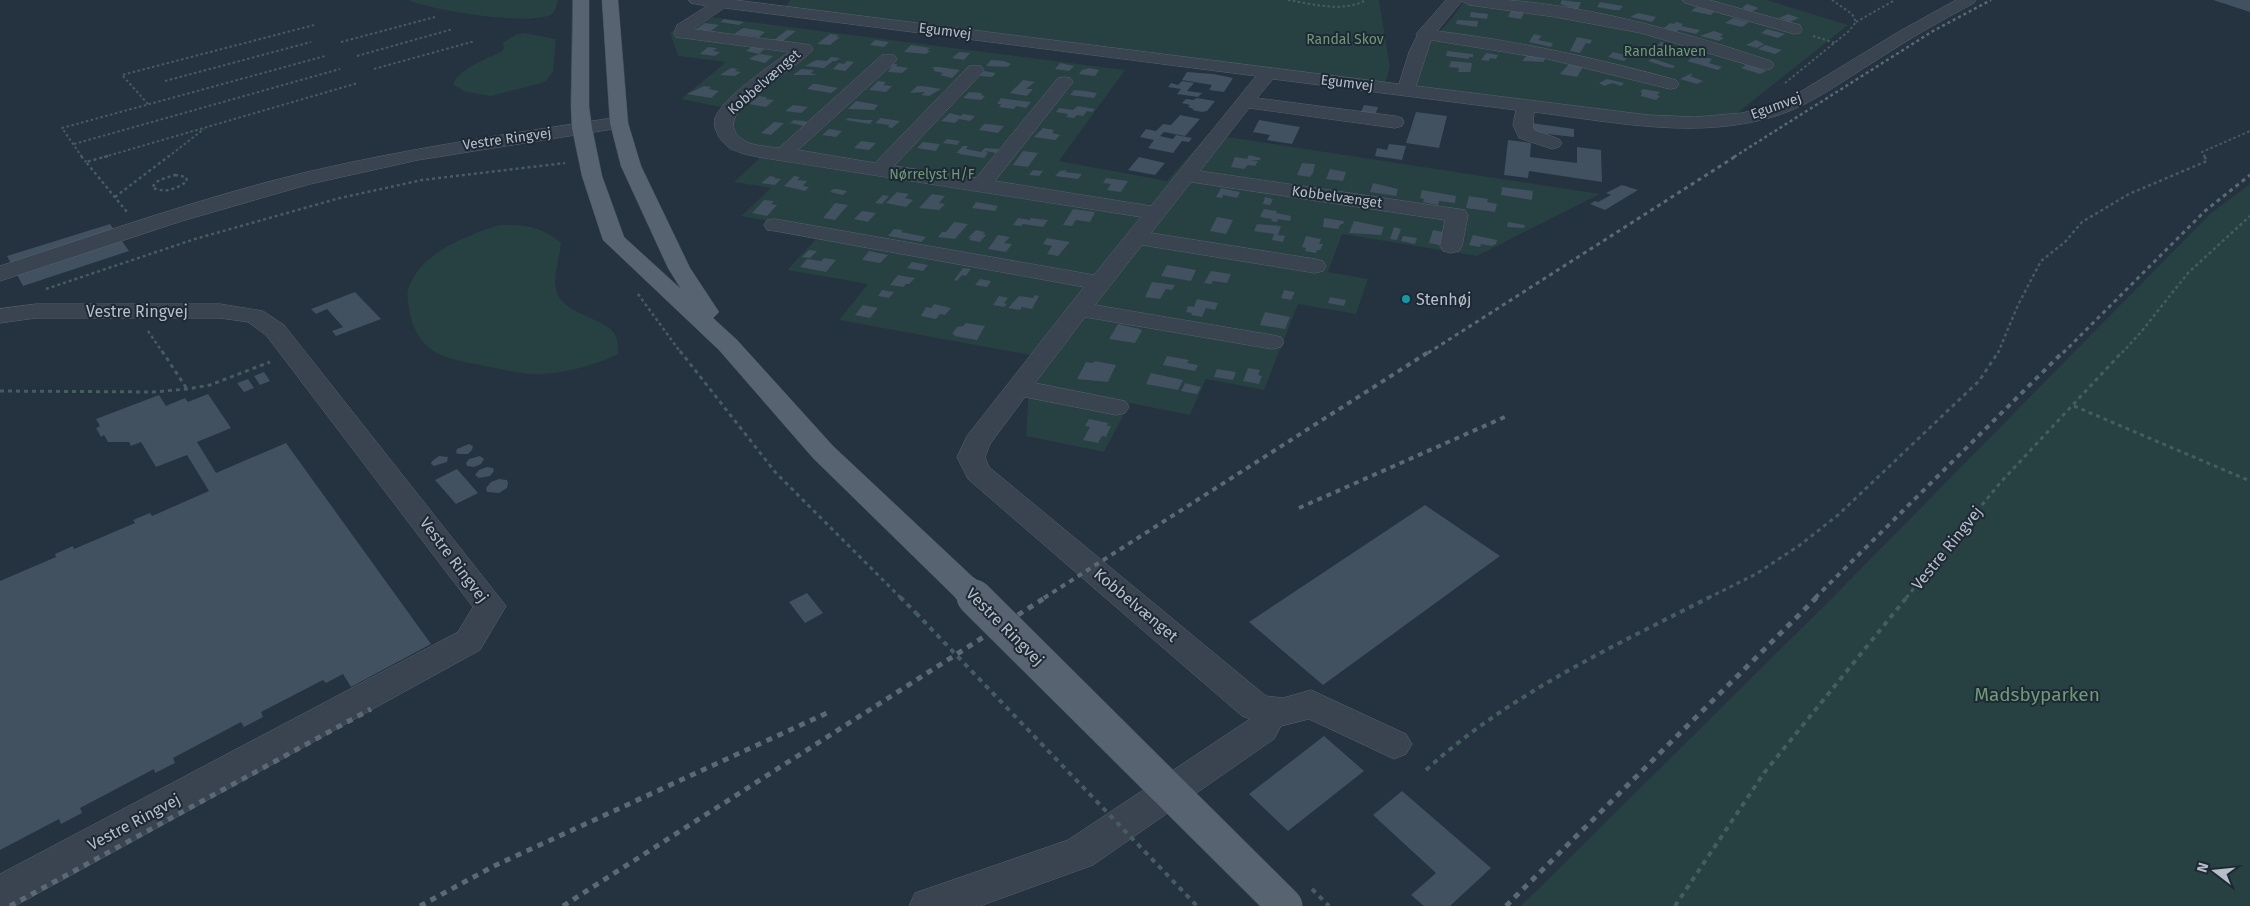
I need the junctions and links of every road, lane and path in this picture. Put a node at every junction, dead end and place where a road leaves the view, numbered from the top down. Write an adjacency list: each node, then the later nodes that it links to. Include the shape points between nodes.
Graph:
1 (581, 0): 43 (main road, Vestre Ringvej)
2 (610, 0): 41 (main road, Vestre Ringvej)
3 (698, 0): 12 (street, Egumvej)
4 (1288, 0): 5 (path, via 1338,6 1353,6)
5 (1366, 0)
6 (1455, 0): 19 (street)
7 (1469, 0): 26 (street, via 1534,8 1641,28)
8 (1691, 0): 18 (street)
9 (1832, 0): 15 (path, via 1852,14)
10 (1895, 0): 15 (path)
11 (1968, 0): 37 (street, Egumvej, via 1894,41 1821,88)
12 (722, 3): 13 (street, Egumvej); 47 (street, Kobbelvænget, via 683,28 682,33 804,49 733,105 724,118 724,131 734,143)
13 (780, 5): 30 (street, Egumvej)
14 (435, 17): 22 (path)
15 (1856, 22): 37 (path, via 1784,84 1781,92)
16 (314, 25): 38 (path, via 122,75)
17 (453, 29): 24 (path)
18 (1794, 29)
19 (1424, 34): 34 (street, via 1570,57); 35 (street)
20 (475, 40): 28 (path)
21 (310, 42): 31 (path)
22 (341, 42)
23 (325, 56): 38 (path)
24 (357, 56)
25 (888, 59): 47 (street)
26 (1765, 65)
27 (340, 69): 46 (path)
28 (374, 69)
29 (975, 70): 50 (street)
30 (1268, 73): 35 (street, Egumvej); 36 (street, Kobbelvænget)
31 (165, 81)
32 (1064, 82): 53 (street)
33 (358, 83): 42 (path)
34 (1670, 84)
35 (1406, 90): 39 (street, Egumvej)
36 (1243, 102): 40 (street); 51 (street, Kobbelvænget)
37 (1789, 103): 39 (street, Egumvej, via 1759,115 1694,123)
38 (148, 104): 46 (path, via 62,128)
39 (1526, 106): 45 (street, via 1523,125 1526,134)
40 (1395, 122)
41 (619, 123): 43 (street, Vestre Ringvej); 68 (main road, Vestre Ringvej, via 631,166 663,237)
42 (206, 127): 48 (path); 54 (path)
43 (582, 128): 58 (street, Vestre Ringvej, via 453,147 350,168 202,207); 68 (main road, Vestre Ringvej, via 592,176 614,240)
44 (2250, 130): 78 (path, via 2202,152 2207,161 2129,194 2082,222 2041,262 1999,351 1979,381 1838,515 1756,574 1608,649 1515,702)
45 (1552, 143)
46 (74, 144): 48 (path)
47 (784, 154): 50 (street, Kobbelvænget)
48 (86, 162): 54 (path)
49 (568, 162): 64 (path, via 422,180 340,198 195,239)
50 (880, 169): 53 (street, Kobbelvænget)
51 (1186, 175): 55 (street, Kobbelvænget); 60 (street, Kobbelvænget, via 1456,215)
52 (184, 184): 52 (path, via 161,190 152,187 158,180 175,176 186,177)
53 (981, 185): 55 (street, Kobbelvænget)
54 (115, 197): 58 (path)
55 (1156, 213): 59 (street, Kobbelvænget)
56 (2250, 216): 72 (path, Vestre Ringvej, via 2188,273 2141,332)
57 (775, 225): 63 (street)
58 (140, 228): 62 (street, Vestre Ringvej)
59 (1136, 237): 61 (street); 63 (street, Kobbelvænget)
60 (1452, 246)
61 (1315, 266)
62 (0, 274)
63 (1100, 283): 65 (street, Kobbelvænget)
64 (41, 290)
65 (1079, 309): 67 (street); 70 (street, Kobbelvænget)
66 (0, 316): 69 (street, Vestre Ringvej, via 36,311 220,311 255,316 275,330)
67 (1272, 342)
68 (728, 345): 82 (main road, Vestre Ringvej, bridge, via 823,452 968,590)
69 (293, 353): 71 (path, via 210,385 187,389 154,392); 79 (street, Vestre Ringvej, via 490,606 469,641)
70 (1018, 388): 73 (street); 76 (street, Kobbelvænget, via 977,442 970,457 978,472 1254,706)
71 (0, 391)
72 (2074, 406): 74 (path); 83 (path, Vestre Ringvej, via 2000,483 1764,773)
73 (1116, 407)
74 (2250, 481)
75 (916, 613): 81 (path, bridge)
76 (1271, 713): 77 (street, via 1311,704); 80 (street, via 1262,729 1080,853)
77 (1394, 744)
78 (1426, 770)
79 (0, 894)
80 (929, 906)
81 (1197, 906)
82 (1285, 906)
83 (1675, 906)

